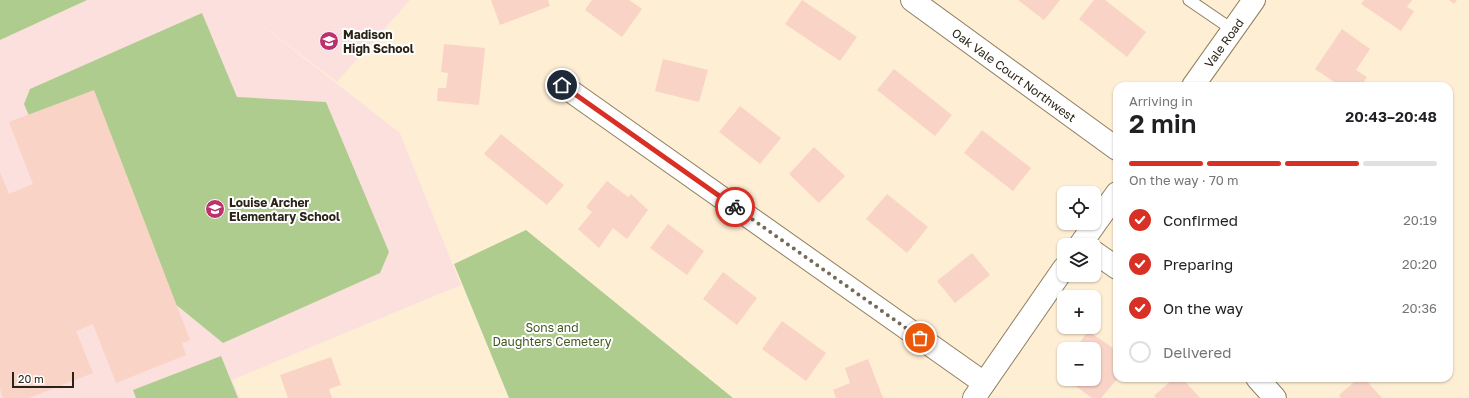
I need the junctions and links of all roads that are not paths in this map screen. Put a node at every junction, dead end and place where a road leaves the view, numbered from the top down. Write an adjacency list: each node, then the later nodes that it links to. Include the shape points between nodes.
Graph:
1 (912, 0): 7 (street, Oak Vale Court Northwest)
2 (1189, 0): 4 (lane)
3 (1254, 0): 4 (street, Vale Road)
4 (1233, 30): 5 (street, Vale Road)
5 (1196, 82)
6 (562, 85): 14 (street)
7 (1113, 147)
8 (1113, 200): 9 (street)
9 (1090, 238)
10 (1101, 257): 11 (street)
11 (1113, 265)
12 (1057, 278): 14 (street)
13 (1261, 382): 15 (street)
14 (979, 391)
15 (1275, 398)

